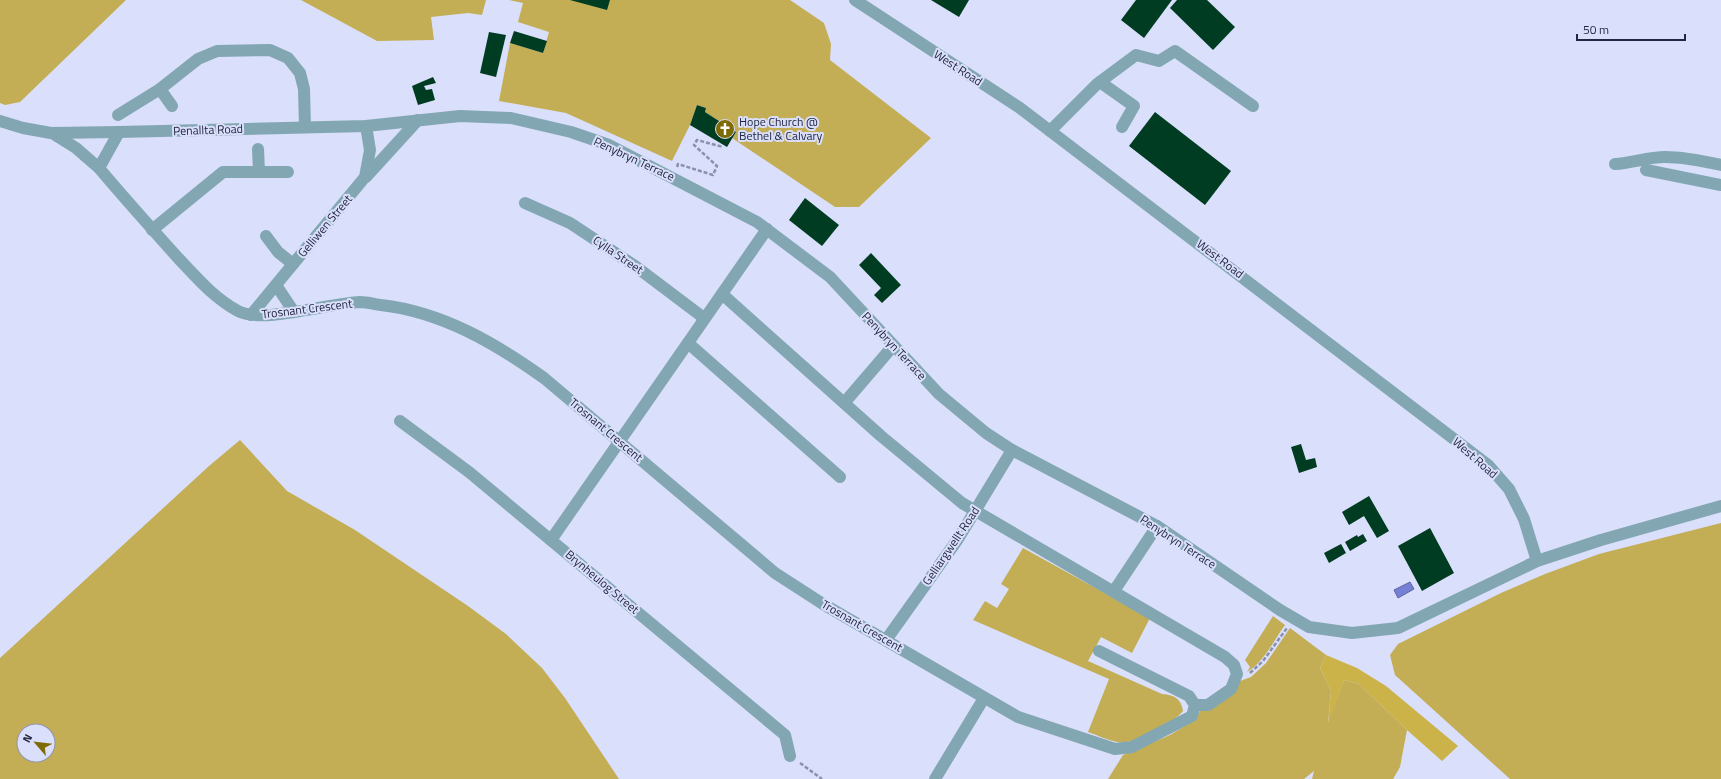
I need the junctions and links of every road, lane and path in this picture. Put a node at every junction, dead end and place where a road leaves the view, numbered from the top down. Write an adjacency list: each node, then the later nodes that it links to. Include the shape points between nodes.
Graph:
1 (855, 0): 12 (street, West Road, via 1020,108)
2 (1100, 82): 5 (street, via 1136,55 1159,61 1175,51); 11 (street, via 1134,106); 12 (street)
3 (160, 89): 4 (street); 6 (street); 10 (street, via 198,59 217,51 270,50 288,58 300,73 304,89)
4 (172, 106)
5 (1254, 106)
6 (118, 115)
7 (418, 120): 9 (street, Penallta Road); 23 (street, Penybryn Terrace, via 460,116 511,118 571,132 610,145); 24 (street)
8 (0, 121): 14 (street, Penallta Road)
9 (366, 126): 10 (street, Penallta Road); 24 (street, Gelliwen Street, via 370,150)
10 (305, 127): 13 (street, Penallta Road)
11 (1122, 127)
12 (1050, 131): 47 (street, West Road, via 1488,465 1509,489 1524,519)
13 (119, 132): 14 (street, Penallta Road); 19 (street)
14 (51, 133): 19 (street, Trosnant Crescent, via 76,148)
15 (723, 147): 23 (path, via 697,140 694,145 717,166 713,175 678,164)
16 (258, 149): 21 (street)
17 (1615, 164): 18 (street, via 1665,157)
18 (1721, 165)
19 (99, 168): 27 (street, Trosnant Crescent)
20 (1646, 170): 25 (street)
21 (259, 172): 22 (street); 27 (street, via 223,172)
22 (288, 172)
23 (672, 176): 28 (street, Penybryn Terrace)
24 (365, 177): 30 (street, Gelliwen Street)
25 (1721, 185)
26 (524, 203): 35 (street, Cylla Street, via 570,223 635,266)
27 (152, 230): 34 (street, Trosnant Crescent, via 210,291 238,311)
28 (768, 230): 32 (street); 37 (street, Penybryn Terrace, via 830,277)
29 (266, 236): 30 (street, via 278,252)
30 (293, 264): 31 (street, Gelliwen Street)
31 (276, 285): 33 (street); 34 (street, Gelliwen Street)
32 (722, 294): 35 (street); 38 (street)
33 (294, 312): 34 (street, Trosnant Crescent); 40 (street, Trosnant Crescent, via 360,302 402,307 472,332 507,351 544,378)
34 (251, 315)
35 (704, 318): 36 (street)
36 (688, 343): 40 (street); 42 (street)
37 (893, 346): 38 (street); 41 (street, Penybryn Terrace, via 939,394 986,433)
38 (845, 402): 44 (street, via 887,441 962,503)
39 (400, 421): 46 (street, Brynheulog Street, via 469,472)
40 (620, 441): 46 (street); 50 (street, Trosnant Crescent, via 775,573)
41 (1012, 450): 44 (street, Gelliargwellt Road); 45 (street, Penybryn Terrace)
42 (840, 477)
43 (1721, 506): 47 (street, Penybryn Terrace)
44 (976, 511): 48 (street); 50 (street, Gelliargwellt Road)
45 (1157, 526): 48 (street); 49 (street, Penybryn Terrace)
46 (551, 540): 55 (street, Brynheulog Street, via 785,735)
47 (1537, 561): 49 (street, Penybryn Terrace, via 1398,628 1352,633 1310,627)
48 (1114, 591): 52 (street, via 1225,657 1234,665)
49 (1294, 618): 52 (path, via 1253,672 1244,676)
50 (886, 640): 53 (street, Trosnant Crescent)
51 (1099, 651): 54 (street, via 1189,696)
52 (1237, 674): 54 (street, via 1231,689 1208,704)
53 (984, 698): 54 (street, Trosnant Crescent, via 1018,717 1115,749 1132,747 1183,722 1192,716); 57 (street)
54 (1195, 705)
55 (790, 756): 56 (path)
56 (822, 779)
57 (935, 779)

